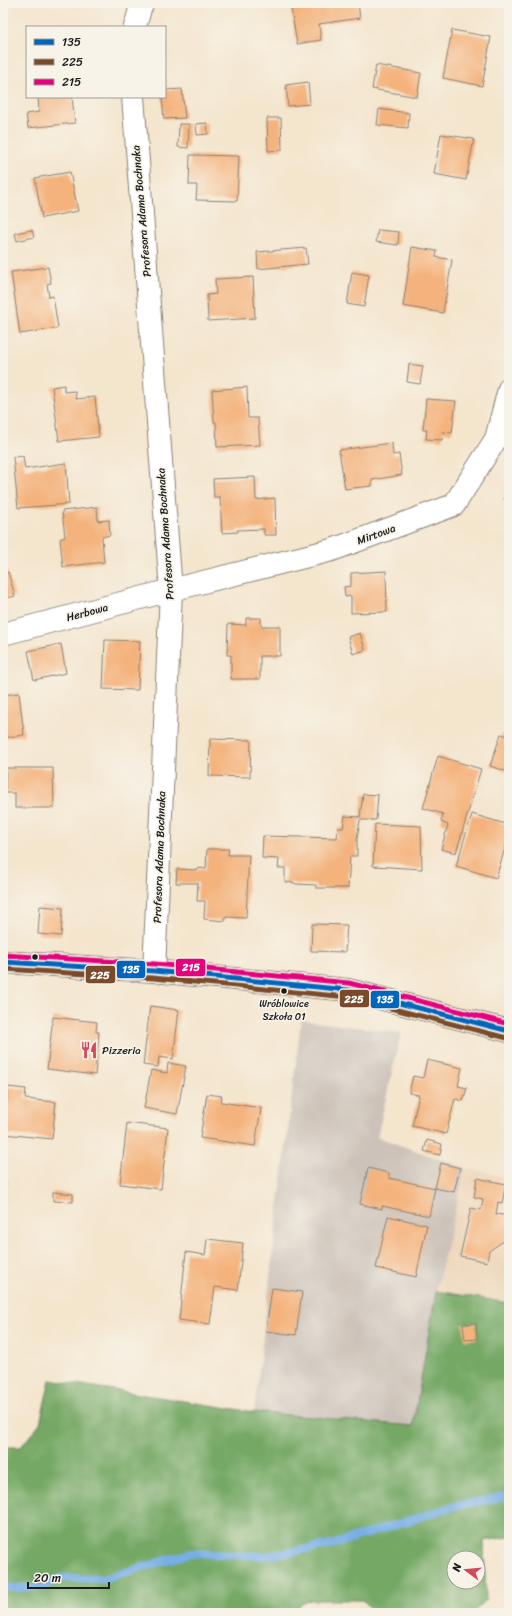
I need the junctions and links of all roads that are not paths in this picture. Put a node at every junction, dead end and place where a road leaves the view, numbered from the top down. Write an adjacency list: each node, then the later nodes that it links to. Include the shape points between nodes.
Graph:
1 (143, 3): 2 (street)
2 (135, 26)
3 (133, 98): 5 (street, Profesora Adama Bochnaka)
4 (509, 389): 5 (street, Mirtowa, via 496,439 454,505 332,550)
5 (171, 590): 6 (street, Herbowa); 8 (street, Profesora Adama Bochnaka)
6 (3, 634)
7 (3, 962): 8 (street)
8 (154, 971): 9 (street, via 348,990)
9 (509, 1031)

